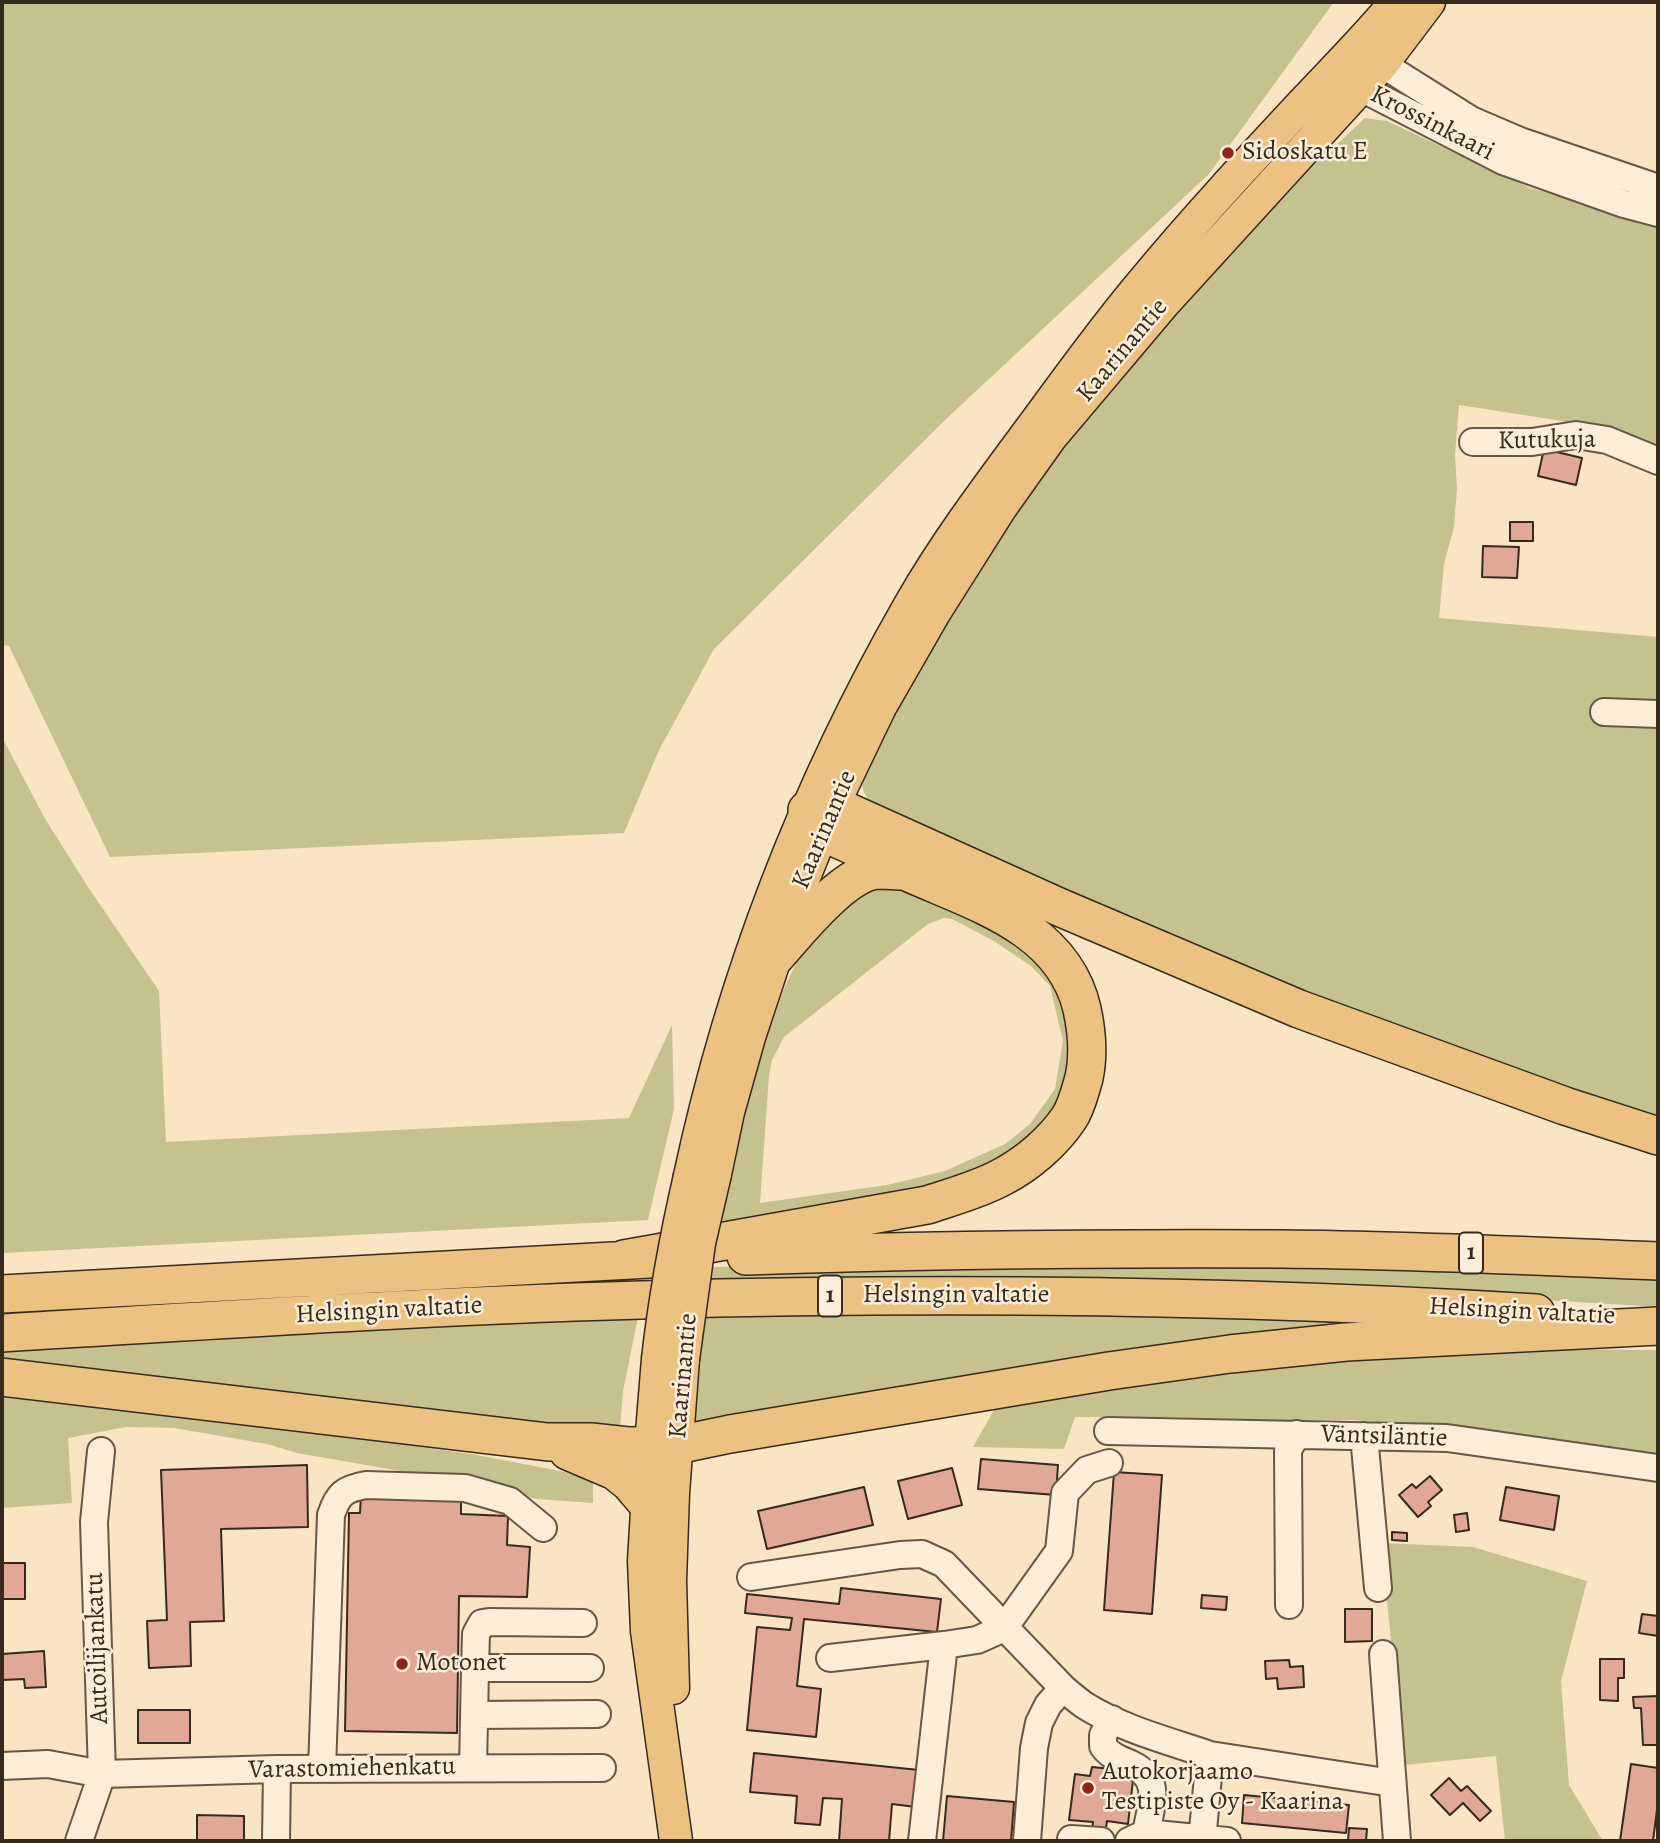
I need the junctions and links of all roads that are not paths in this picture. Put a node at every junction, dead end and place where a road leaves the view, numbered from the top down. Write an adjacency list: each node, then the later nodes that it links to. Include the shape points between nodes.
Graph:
1 (1396, 2): 3 (main road, Kaarinantie)
2 (1429, 2): 4 (main road, Kaarinantie)
3 (1349, 55): 4 (street, Krossinkaari); 5 (street, Krossinkaari); 12 (main road, Kaarinantie, via 1143,282 981,495 912,602 858,699)
4 (1382, 64): 5 (main road, Kaarinantie); 6 (street, Krossinkaari, via 1471,120)
5 (1361, 88): 7 (street, Krossinkaari, via 1503,161); 12 (main road, Kaarinantie, via 1164,303 1050,438 934,613)
6 (1658, 188)
7 (1658, 213)
8 (1474, 442): 9 (street, Kutukuja, via 1532,442 1576,435 1607,440)
9 (1658, 461)
10 (1604, 712): 11 (street)
11 (1658, 715)
12 (821, 815): 13 (highway); 14 (main road, Kaarinantie); 15 (highway, via 1059,906 1299,1009); 16 (main road, Kaarinantie, via 764,916 731,1015 704,1109)
13 (905, 871): 14 (highway, via 875,870 838,890); 17 (highway, via 994,910 1058,957 1071,977 1083,1014 1087,1054 1070,1117 1040,1151 1002,1177 926,1205)
14 (776, 956): 16 (main road, Kaarinantie, via 728,1112)
15 (1658, 1136)
16 (702, 1175): 28 (main road, Kaarinantie, bridge, via 699,1243 670,1359)
17 (624, 1259): 18 (highway, Helsingin valtatie / 1, via 851,1252 1283,1249); 19 (highway, Helsingin valtatie / 1)
18 (1658, 1261)
19 (2, 1294)
20 (1658, 1320): 22 (highway, Helsingin valtatie / 1, via 1282,1300 841,1296 435,1308)
21 (1658, 1326): 28 (highway, via 1346,1342 1230,1354)
22 (2, 1334)
23 (2, 1377): 27 (highway)
24 (1108, 1431): 25 (street, Väntsiläntie)
25 (1297, 1434): 26 (street, Väntsiläntie); 36 (street, via 1288,1450)
26 (1364, 1436): 31 (street, Väntsiläntie, via 1447,1438); 35 (street)
27 (548, 1442): 28 (highway); 32 (highway, via 615,1471)
28 (664, 1445): 32 (main road, Kaarinantie); 58 (main road, Kaarinantie, via 673,1493 670,1581)
29 (101, 1451): 54 (street, Autoilijankatu, via 94,1522)
30 (1108, 1463): 38 (street, via 1087,1470 1065,1493 1059,1552)
31 (1658, 1468)
32 (647, 1503): 58 (main road, Kaarinantie, via 647,1631)
33 (543, 1528): 53 (street, via 510,1501 465,1488 366,1485 350,1488 337,1499 331,1515)
34 (751, 1577): 38 (street, via 922,1554 944,1564)
35 (1378, 1588)
36 (1289, 1605)
37 (583, 1623): 42 (street, via 482,1623 476,1634)
38 (1003, 1628): 39 (street, via 976,1640); 44 (street)
39 (944, 1645): 41 (street); 62 (street)
40 (1383, 1654): 55 (street)
41 (830, 1658)
42 (475, 1668): 43 (street); 46 (street)
43 (590, 1668)
44 (1063, 1688): 47 (street); 63 (street, via 1039,1723)
45 (597, 1714): 46 (street)
46 (475, 1715): 50 (street)
47 (1112, 1719): 48 (street); 56 (street, via 1103,1746 1110,1755 1139,1768 1150,1779 1153,1791)
48 (1210, 1755): 55 (street); 59 (street)
49 (2, 1766): 54 (street, Varastomiehenkatu, via 48,1764)
50 (473, 1768): 51 (street, Varastomiehenkatu); 53 (street, Varastomiehenkatu)
51 (602, 1768)
52 (277, 1769): 53 (street, Varastomiehenkatu); 54 (street, Varastomiehenkatu); 61 (street)
53 (322, 1769)
54 (102, 1773): 60 (street, Autoilijankatu)
55 (1392, 1783): 65 (street)
56 (1137, 1837): 59 (street)
57 (1071, 1839): 64 (street)
58 (676, 1840)
59 (1211, 1840)
60 (79, 1841)
61 (276, 1841)
62 (922, 1841)
63 (1027, 1841)
64 (1101, 1841)
65 (1397, 1841)

